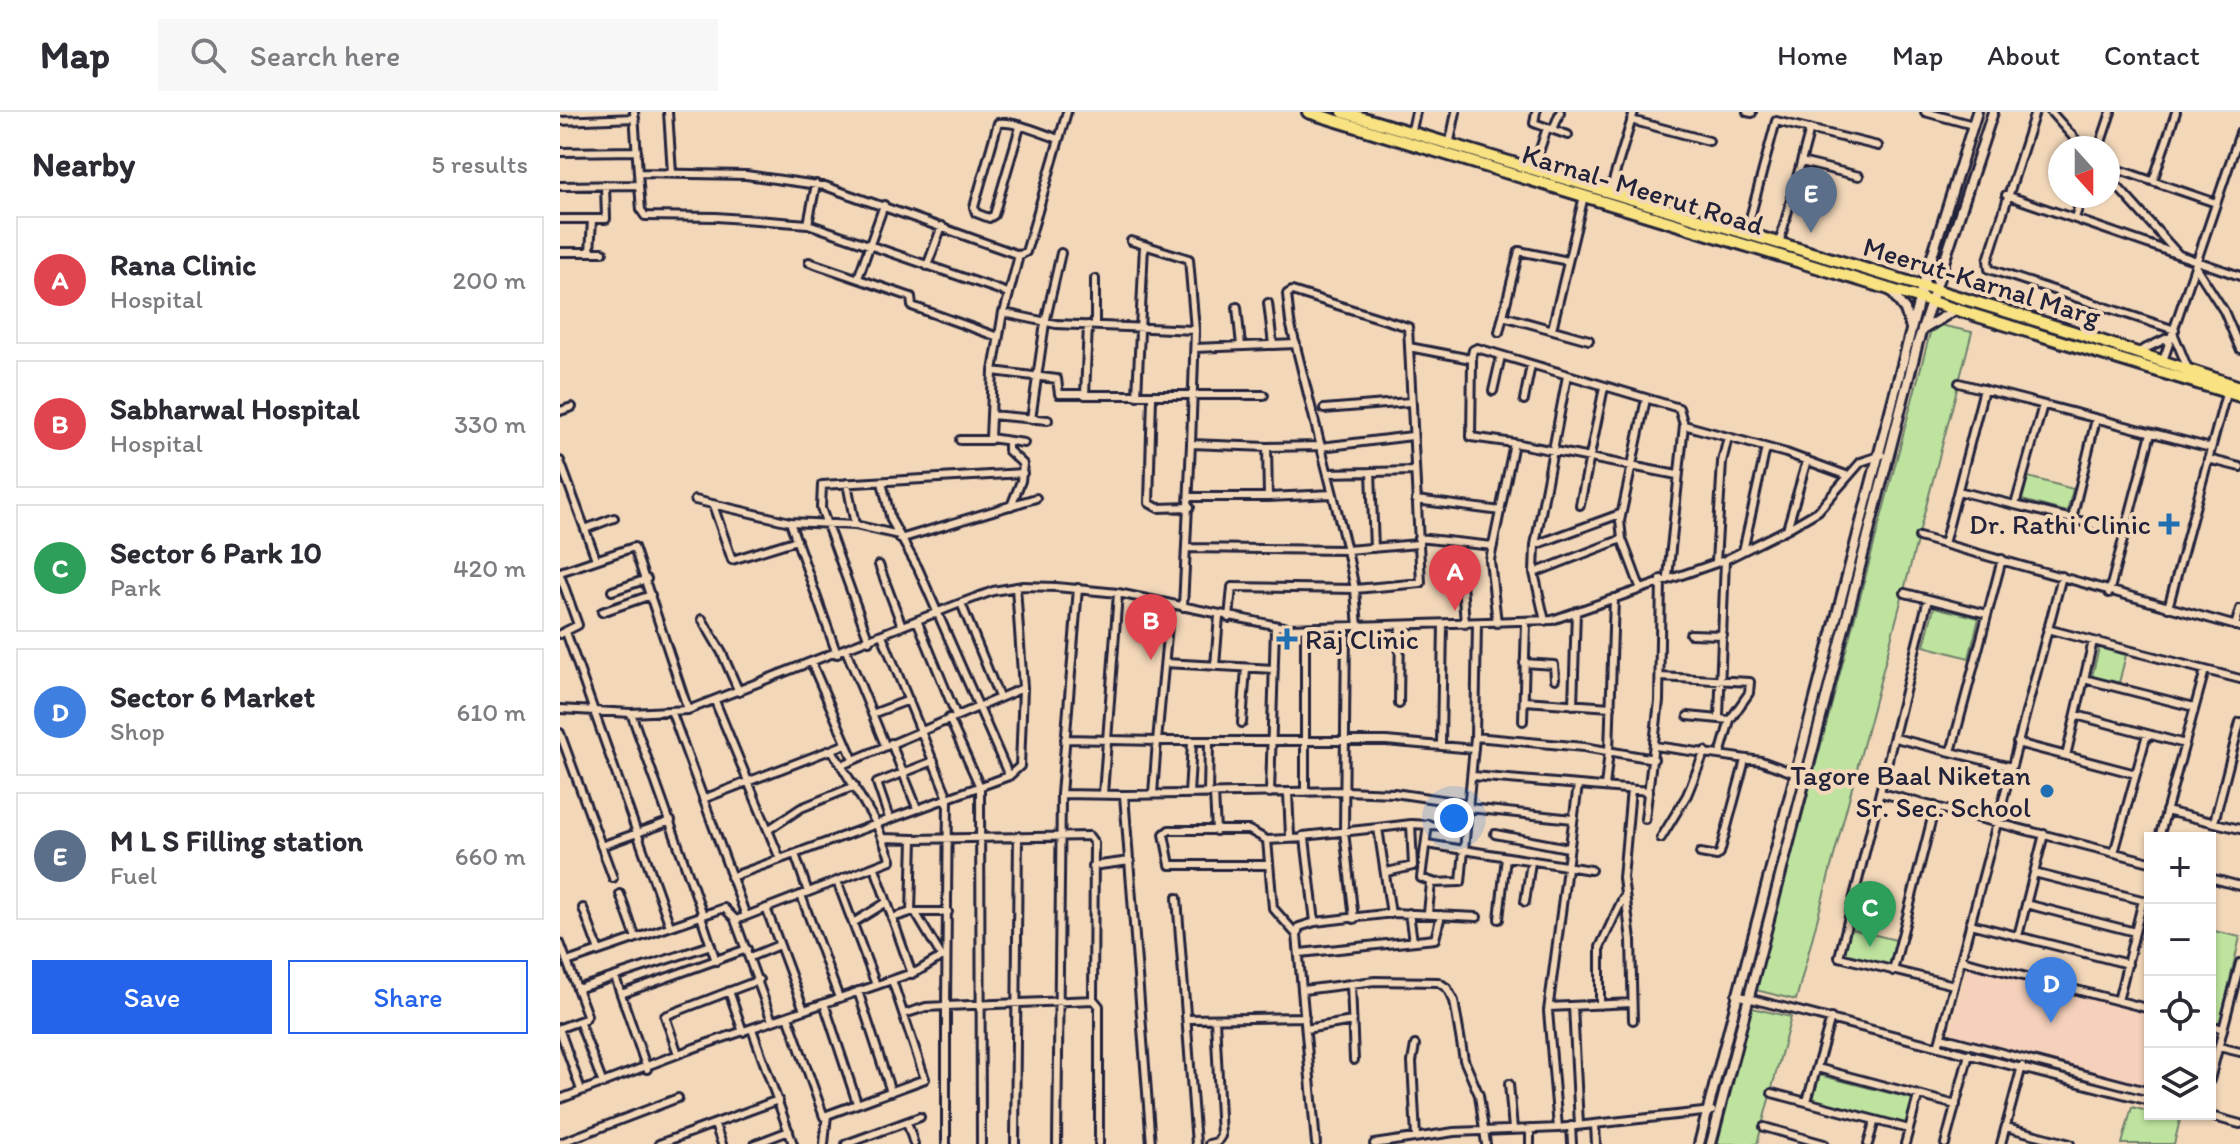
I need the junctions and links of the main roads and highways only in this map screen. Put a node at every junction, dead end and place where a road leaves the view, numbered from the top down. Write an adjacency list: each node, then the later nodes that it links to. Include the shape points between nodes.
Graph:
1 (1308, 112): 3 (highway, Karnal- Meerut Road, via 1887,287)
2 (1343, 112): 3 (highway, Meerut-Karnal Marg, via 1746,233)
3 (1927, 294): 4 (highway, Karnal- Meerut Road); 4 (highway, Meerut-Karnal Marg, via 2163,361)
4 (2228, 387): 5 (highway, Meerut-Karnal Marg); 6 (highway, Karnal- Meerut Road)
5 (2240, 387)
6 (2240, 395)

